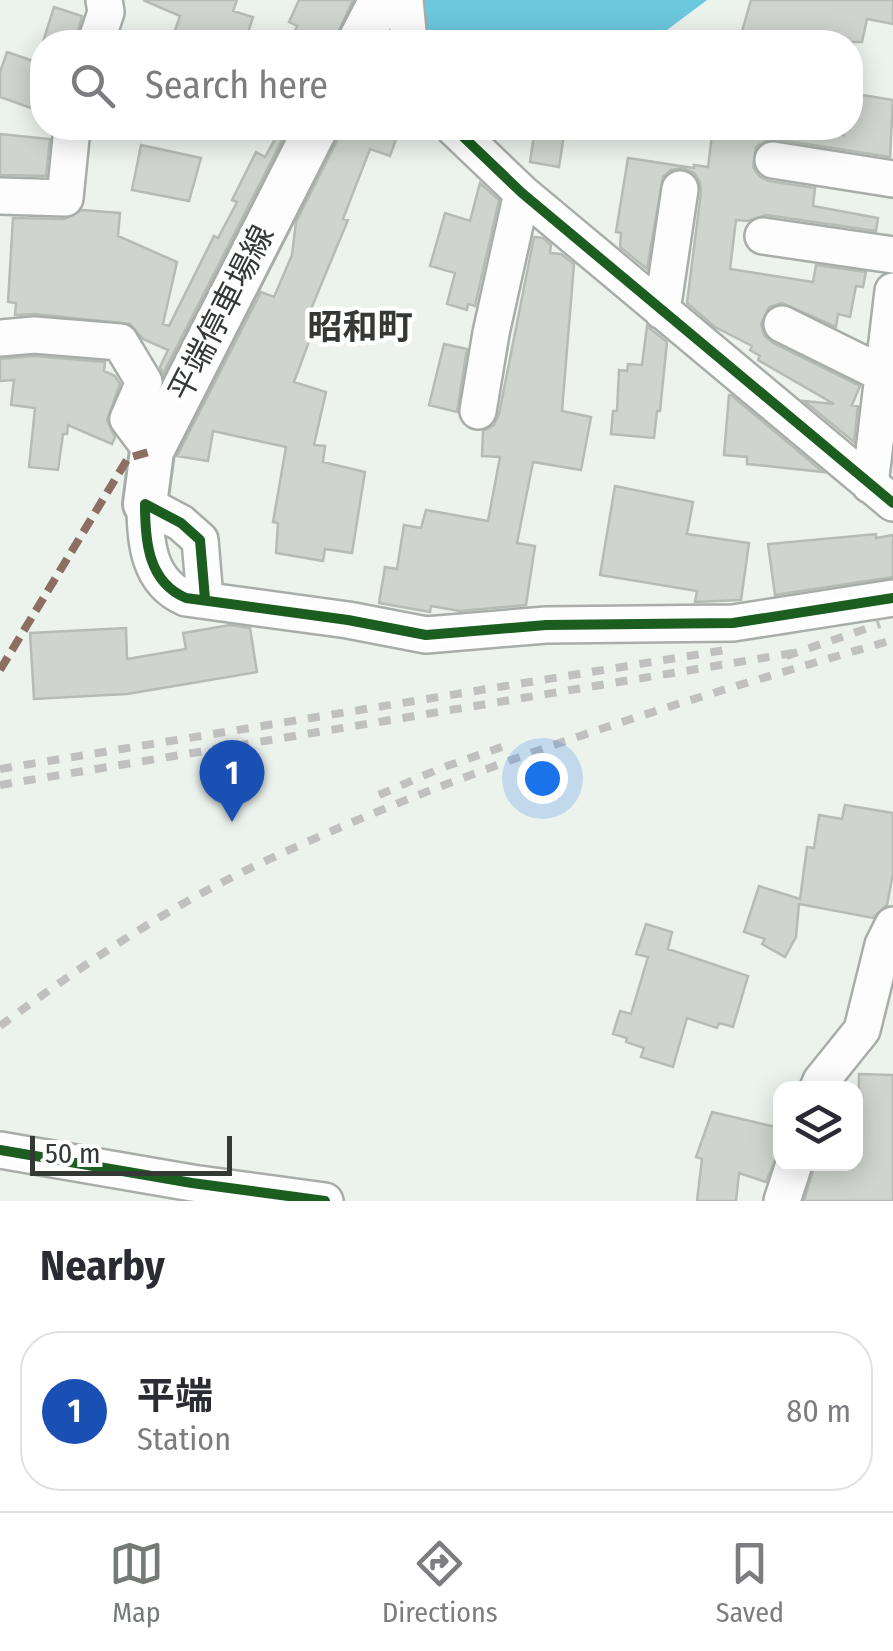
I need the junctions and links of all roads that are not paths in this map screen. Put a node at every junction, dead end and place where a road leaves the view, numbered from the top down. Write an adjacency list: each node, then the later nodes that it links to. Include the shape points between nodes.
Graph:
1 (104, 0): 4 (street)
2 (382, 0): 5 (main road)
3 (405, 0): 6 (street)
4 (100, 30)
5 (366, 30)
6 (408, 30)
7 (71, 140): 14 (street, via 65,198)
8 (310, 140): 23 (main road, 平端停車場線)
9 (467, 140): 13 (street)
10 (773, 160): 11 (street)
11 (893, 180)
12 (680, 189): 18 (street)
13 (522, 193): 18 (street); 22 (street)
14 (0, 196)
15 (763, 236): 16 (street)
16 (893, 255)
17 (893, 291): 21 (street)
18 (662, 311): 24 (street)
19 (782, 324): 21 (street)
20 (0, 338): 23 (street, via 120,342 144,382 128,420)
21 (883, 374): 24 (street)
22 (478, 411)
23 (152, 451): 25 (main road, 平端停車場線)
24 (882, 494)
25 (145, 504): 27 (street, via 200,540); 27 (street, via 145,537 156,570 169,590)
26 (893, 598): 27 (street, via 733,622 426,634)
27 (205, 599)
28 (893, 925): 29 (street, via 862,1030)
29 (821, 1081)
30 (0, 1150): 32 (street)
31 (792, 1171): 33 (street)
32 (325, 1201)
33 (782, 1201)

